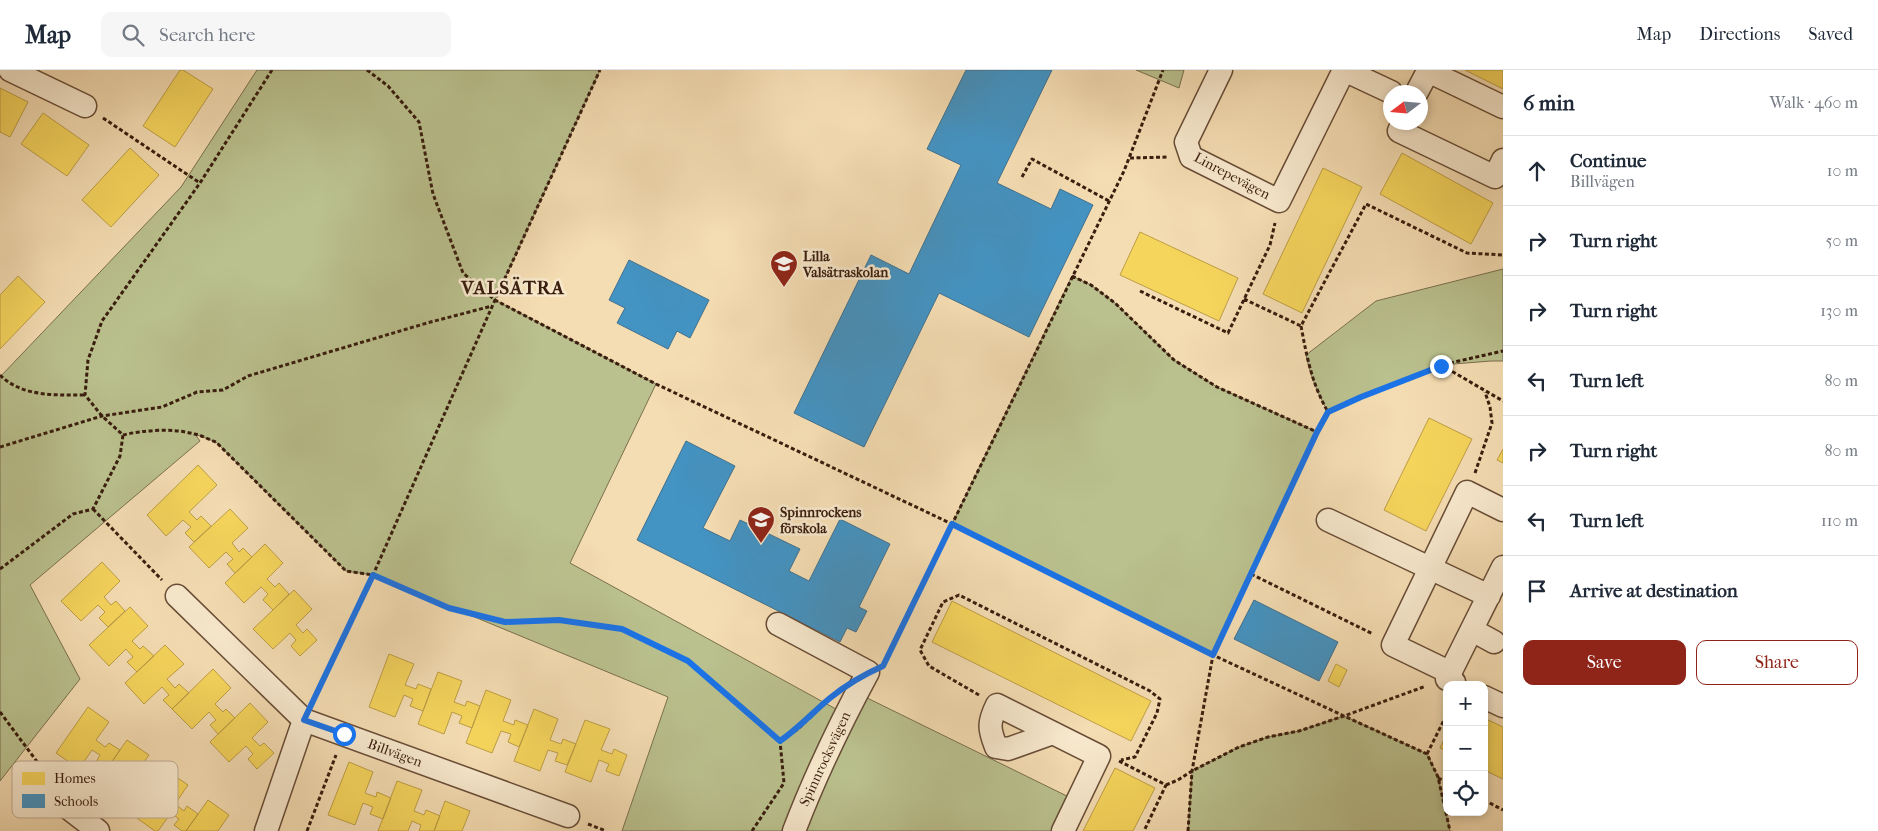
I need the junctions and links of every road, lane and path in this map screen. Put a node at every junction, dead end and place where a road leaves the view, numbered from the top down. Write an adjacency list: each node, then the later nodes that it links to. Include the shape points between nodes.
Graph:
1 (10, 70): 10 (street)
2 (272, 70): 17 (path)
3 (367, 70): 23 (path, via 388,86 419,122 433,194 463,273)
4 (600, 70): 23 (path)
5 (1163, 70): 14 (path)
6 (1221, 70): 13 (street, Linrepevägen, via 1186,142)
7 (1344, 70): 9 (street); 19 (street, Linrepevägen)
8 (1421, 85): 11 (street, via 1428,71)
9 (1383, 88)
10 (85, 106): 17 (path)
11 (1503, 107)
12 (1399, 130): 15 (street, via 1495,177)
13 (1191, 157): 14 (path); 19 (street, Linrepevägen)
14 (1130, 158): 18 (path)
15 (1503, 160)
16 (1022, 177): 18 (path, via 1032,159)
17 (200, 183): 31 (path, via 102,320 88,360)
18 (1109, 201): 21 (path)
19 (1279, 201): 24 (path, via 1270,245)
20 (1503, 254): 26 (path, via 1467,253 1366,204)
21 (1072, 276): 35 (path, via 1091,285 1114,303 1174,360 1217,387); 42 (path)
22 (1140, 291): 24 (path, via 1228,333)
23 (495, 300): 25 (path); 42 (path, via 656,384)
24 (1244, 300): 26 (path)
25 (492, 306): 34 (path, via 248,376 223,390 196,392 162,407); 47 (path)
26 (1301, 326): 33 (path, via 1309,370)
27 (1503, 351): 28 (path)
28 (1441, 366): 30 (path); 33 (path)
29 (0, 375): 31 (path, via 8,383 40,394)
30 (1485, 392): 32 (path); 38 (path, via 1492,423)
31 (85, 395): 34 (path)
32 (1503, 401)
33 (1328, 412): 35 (path)
34 (102, 416): 36 (path); 37 (path)
35 (1317, 432): 45 (path)
36 (123, 435): 39 (path, via 120,456); 47 (path, via 138,431 186,433 216,442 346,572)
37 (0, 447)
38 (1467, 492): 40 (street); 43 (street)
39 (93, 509): 44 (path, via 73,514); 48 (path)
40 (1503, 510)
41 (1328, 520): 43 (street)
42 (952, 524): 54 (path); 55 (path, via 883,666)
43 (1430, 568): 49 (street); 53 (street)
44 (0, 569)
45 (1251, 574): 53 (path); 54 (path)
46 (1502, 574): 49 (street)
47 (373, 575): 63 (path); 67 (path, via 449,608 505,622 559,620 622,629 688,661)
48 (177, 596): 63 (street, Billvägen)
49 (1489, 596): 51 (street)
50 (778, 624): 55 (street)
51 (1472, 630): 52 (street); 56 (street)
52 (1494, 642)
53 (1393, 644): 56 (street)
54 (1213, 655): 62 (path); 71 (path)
55 (868, 672): 83 (street, Spinnrocksvägen, via 809,791)
56 (1453, 679): 62 (path)
57 (831, 697): 67 (path, via 798,729)
58 (1488, 699): 60 (street)
59 (997, 705): 65 (street); 65 (street, via 990,720 996,747 1008,749); 69 (path, via 929,666 920,650 943,602 959,595 1150,691 1160,699 1157,713 1136,757)
60 (1503, 706)
61 (0, 712): 70 (path)
62 (1344, 716): 68 (path); 71 (path, via 1239,747)
63 (304, 720): 66 (street, Billvägen); 80 (street)
64 (1443, 722): 68 (path)
65 (1053, 733): 69 (street)
66 (344, 734): 77 (street, Billvägen); 81 (path)
67 (780, 741): 82 (path, via 784,782)
68 (1427, 754): 72 (path)
69 (1109, 758): 74 (path); 84 (street)
70 (37, 761)
71 (1192, 771): 74 (path); 86 (path)
72 (1438, 777): 73 (path); 87 (path)
73 (1443, 780)
74 (1166, 785): 85 (path)
75 (1488, 802): 76 (path)
76 (1503, 810)
77 (568, 816)
78 (82, 818): 79 (street)
79 (98, 831)
80 (266, 831)
81 (307, 831)
82 (752, 831)
83 (794, 831)
84 (1062, 831)
85 (1144, 831)
86 (1188, 831)
87 (1450, 831)

